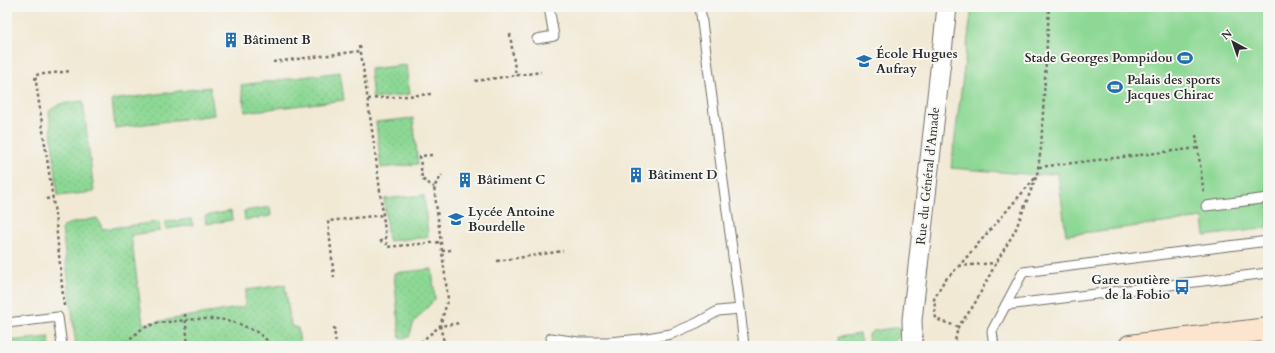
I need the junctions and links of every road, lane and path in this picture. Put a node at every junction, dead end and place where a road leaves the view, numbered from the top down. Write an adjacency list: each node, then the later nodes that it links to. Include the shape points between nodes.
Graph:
1 (549, 7): 6 (lane, via 554,36)
2 (700, 7): 42 (lane)
3 (947, 7): 60 (street, Rue du Général d'Amade, via 912,320)
4 (1049, 7): 19 (path)
5 (510, 34): 12 (path)
6 (537, 39)
7 (360, 46): 8 (path)
8 (361, 51): 9 (path); 15 (path)
9 (273, 62)
10 (71, 71): 23 (path, via 35,75)
11 (541, 72): 12 (path)
12 (516, 76): 13 (path)
13 (475, 81)
14 (432, 94): 15 (path)
15 (368, 100): 27 (path)
16 (1196, 135): 17 (path)
17 (1198, 148): 19 (path); 26 (path)
18 (432, 155): 22 (path, via 420,156 422,179)
19 (1039, 167): 21 (path)
20 (442, 174): 22 (path)
21 (1037, 175): 36 (path, via 1015,231); 37 (path)
22 (434, 187): 31 (path)
23 (53, 198): 25 (path); 41 (path)
24 (1268, 198): 26 (lane)
25 (46, 199)
26 (1206, 206)
27 (383, 215): 28 (path); 39 (path, via 328,221)
28 (386, 237): 30 (path); 31 (path, via 387,247)
29 (1268, 241): 40 (lane, via 1023,272)
30 (380, 242)
31 (441, 242): 33 (path)
32 (451, 250): 33 (path)
33 (442, 251): 47 (path, via 448,299)
34 (563, 251): 35 (path)
35 (497, 261)
36 (996, 263): 37 (path); 49 (path, via 974,305)
37 (959, 266): 49 (path, via 944,281 934,299 936,319)
38 (1268, 273): 40 (lane)
39 (334, 278)
40 (1006, 305): 62 (lane, via 992,331)
41 (64, 307)
42 (740, 309): 51 (lane, via 718,311 671,334 641,339 578,342); 59 (lane)
43 (185, 314): 44 (path)
44 (185, 320): 53 (path, via 143,328); 54 (path); 55 (path, via 220,318 257,332)
45 (7, 323): 52 (lane, via 58,317)
46 (460, 323): 47 (path)
47 (440, 326): 57 (path); 58 (path)
48 (334, 327): 56 (path)
49 (958, 327): 61 (path)
50 (1268, 329): 63 (main road)
51 (551, 338)
52 (62, 346)
53 (121, 346)
54 (188, 346)
55 (274, 346)
56 (336, 346)
57 (416, 346)
58 (445, 346)
59 (744, 346)
60 (913, 346)
61 (954, 346)
62 (994, 346)
63 (1130, 346)

